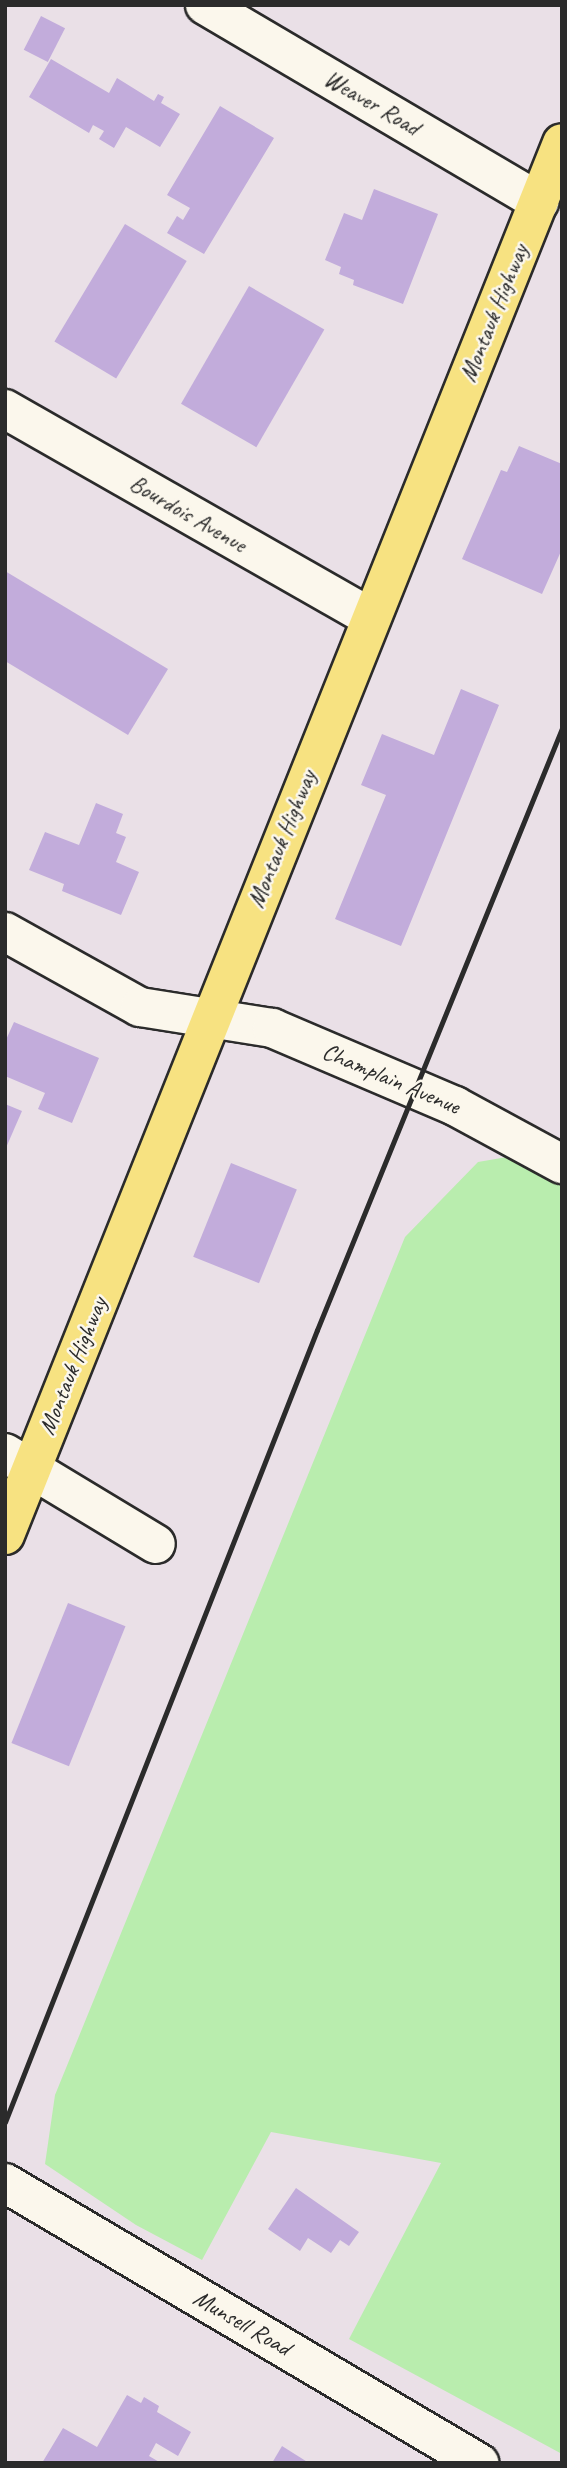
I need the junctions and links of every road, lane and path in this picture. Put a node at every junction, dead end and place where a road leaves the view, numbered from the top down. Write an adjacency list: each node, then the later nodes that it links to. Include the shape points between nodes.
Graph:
1 (205, 5): 3 (street, Weaver Road)
2 (562, 143): 3 (main road, Montauk Highway)
3 (538, 202): 5 (main road, Montauk Highway)
4 (5, 409): 5 (street, Bourdois Avenue)
5 (371, 618): 7 (main road, Montauk Highway)
6 (5, 932): 7 (street, Champlain Avenue, via 140,1007)
7 (211, 1018): 8 (street, Champlain Avenue, via 284,1033 456,1106); 9 (main road, Montauk Highway)
8 (562, 1164)
9 (18, 1461): 10 (main road, Montauk Highway); 11 (street)
10 (5, 1535)
11 (156, 1544)
12 (5, 2183): 13 (street, Munsell Road)
13 (479, 2463)

